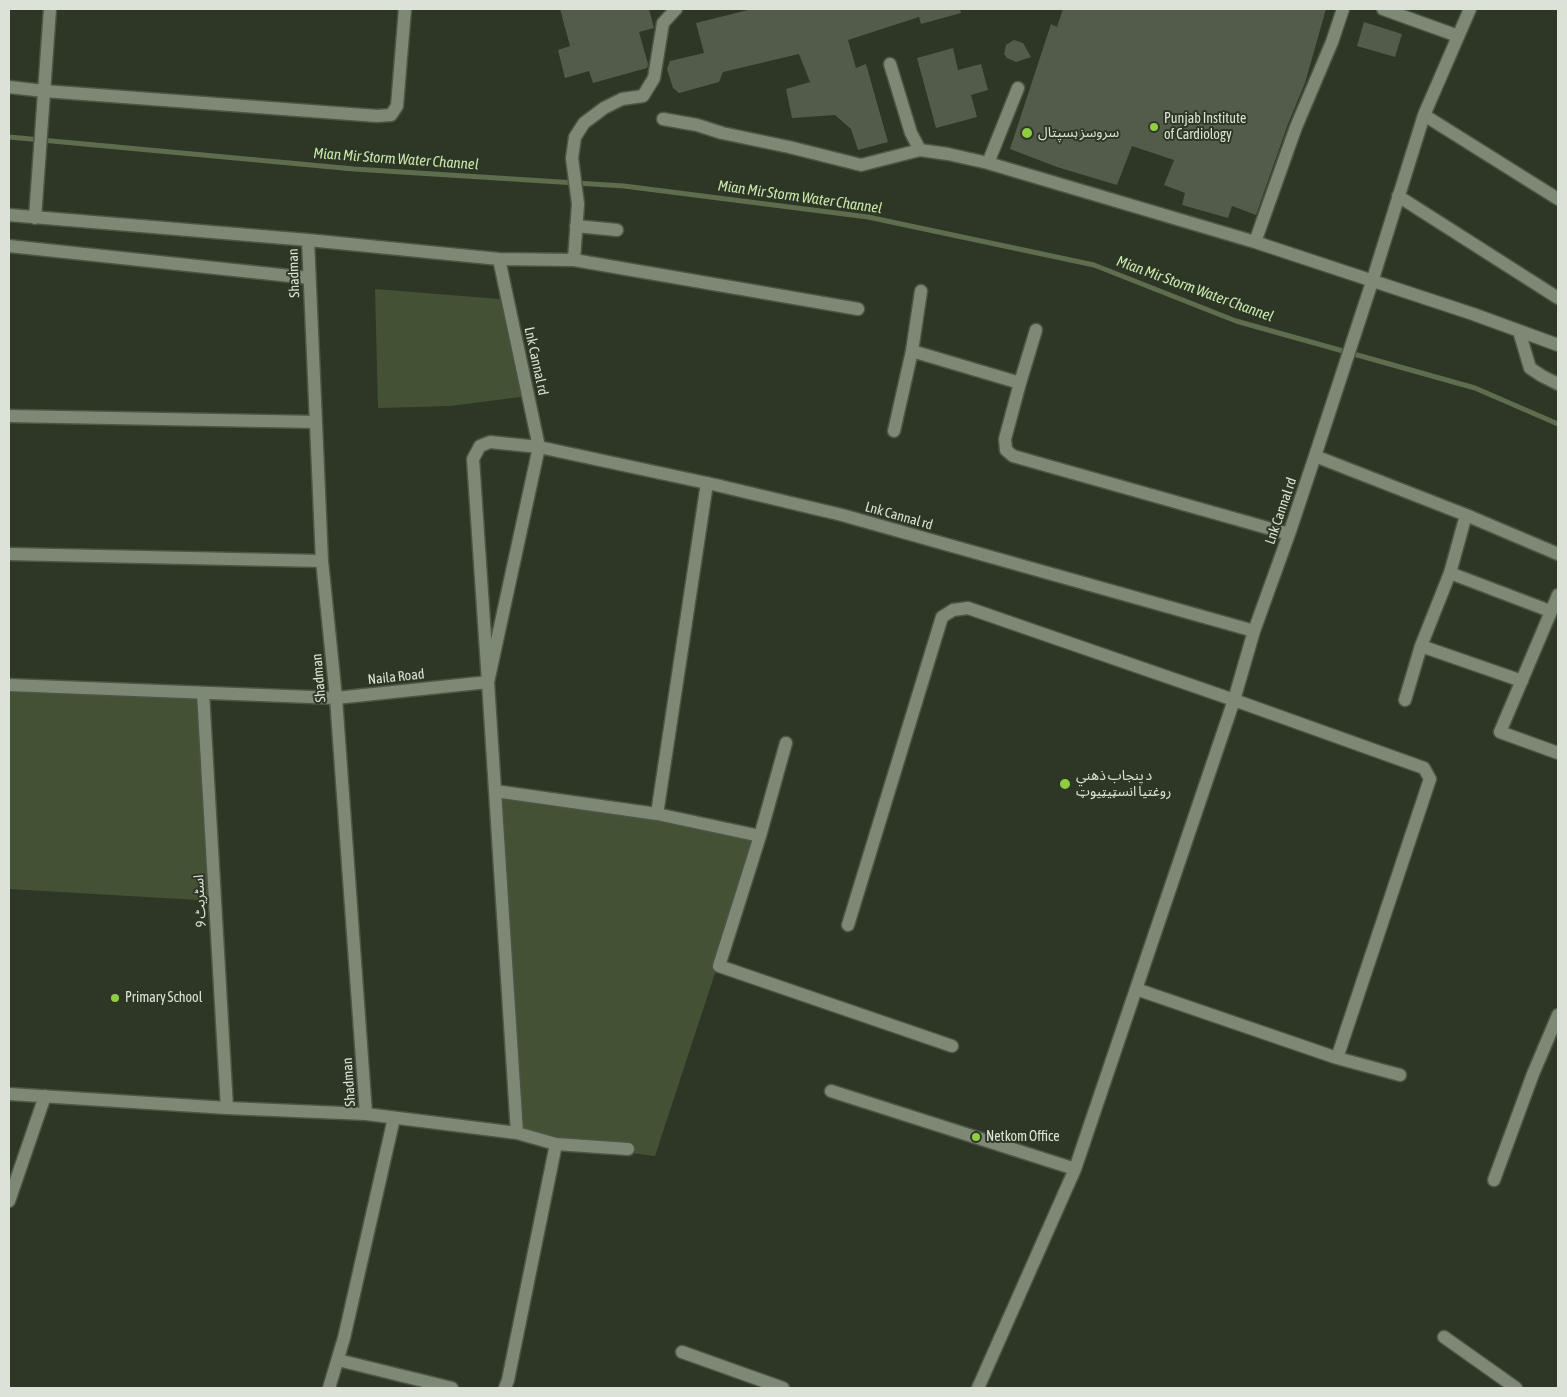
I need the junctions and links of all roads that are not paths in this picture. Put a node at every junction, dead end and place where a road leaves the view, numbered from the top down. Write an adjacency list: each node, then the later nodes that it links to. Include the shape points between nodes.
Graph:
1 (50, 9): 11 (street)
2 (405, 9): 11 (street, via 397,106 391,115)
3 (676, 9): 20 (street, via 663,23 654,78 643,96 622,99 604,108 584,124 575,137 572,158 578,204)
4 (1343, 9): 23 (street)
5 (1383, 9): 7 (street)
6 (1470, 9): 7 (street, Lnk Cannal rd)
7 (1458, 36): 12 (street, Lnk Cannal rd)
8 (890, 64): 14 (street, via 911,133)
9 (9, 87): 11 (street)
10 (1018, 88): 15 (street)
11 (44, 91): 19 (street)
12 (1424, 115): 16 (street, Lnk Cannal rd); 17 (street)
13 (663, 119): 14 (street, via 861,165)
14 (920, 150): 15 (street)
15 (988, 163): 23 (street)
16 (1398, 196): 28 (street, Lnk Cannal rd); 30 (street)
17 (1558, 199)
18 (9, 215): 19 (street)
19 (35, 218): 22 (street)
20 (576, 226): 21 (street); 26 (street)
21 (617, 230)
22 (308, 240): 25 (street); 27 (street, Shadman)
23 (1255, 242): 28 (street)
24 (9, 246): 27 (street)
25 (499, 259): 26 (street); 41 (street, Lnk Cannal rd)
26 (574, 260): 31 (street)
27 (309, 278): 39 (street, Shadman)
28 (1372, 282): 33 (street); 42 (street, Lnk Cannal rd)
29 (921, 290): 35 (street)
30 (1558, 298)
31 (858, 309)
32 (1036, 330): 36 (street)
33 (1519, 331): 34 (street); 37 (street, via 1530,368)
34 (1558, 345)
35 (912, 351): 36 (street); 40 (street)
36 (1020, 382): 45 (street, via 1005,439 1006,450 1013,456)
37 (1558, 384)
38 (9, 416): 39 (street)
39 (316, 422): 48 (street, Shadman)
40 (894, 431)
41 (539, 447): 43 (street, Lnk Cannal rd); 55 (street); 55 (street, via 490,442 480,446 473,459)
42 (1315, 456): 44 (street); 45 (street, Lnk Cannal rd)
43 (707, 483): 52 (street, Lnk Cannal rd, via 842,515); 64 (street)
44 (1466, 515): 47 (street); 49 (street)
45 (1289, 534): 52 (street, Lnk Cannal rd)
46 (9, 554): 48 (street)
47 (1558, 554)
48 (322, 562): 58 (street, Shadman)
49 (1450, 573): 51 (street); 53 (street)
50 (1558, 595): 51 (street)
51 (1550, 611): 54 (street)
52 (1254, 631): 59 (street)
53 (1422, 646): 54 (street); 60 (street)
54 (1522, 681): 62 (street, via 1500,732)
55 (488, 682): 58 (street, Naila Road); 63 (street)
56 (9, 685): 57 (street, Naila Road)
57 (203, 693): 58 (street, Naila Road); 75 (street, اسٹریٹ 9)
58 (336, 698): 76 (street, Shadman)
59 (1234, 700): 66 (street, via 968,608 953,610 942,617); 67 (street); 70 (street, via 1424,768 1430,778)
60 (1405, 700)
61 (786, 744): 65 (street)
62 (1558, 753)
63 (495, 791): 64 (street); 78 (street)
64 (657, 814): 65 (street)
65 (760, 836): 69 (street, via 718,966)
66 (848, 925)
67 (1136, 989): 70 (street); 81 (street)
68 (1558, 1015): 82 (street)
69 (952, 1046)
70 (1337, 1058): 71 (street)
71 (1400, 1075)
72 (831, 1091): 81 (street)
73 (9, 1094): 74 (street, Shadman)
74 (45, 1096): 75 (street, Shadman); 83 (street)
75 (227, 1108): 76 (street, Shadman)
76 (366, 1114): 77 (street, Shadman)
77 (394, 1118): 78 (street, Shadman); 86 (street)
78 (516, 1133): 79 (street, Shadman)
79 (556, 1144): 80 (street, Shadman); 89 (street)
80 (628, 1149)
81 (1075, 1169): 91 (street)
82 (1494, 1180)
83 (9, 1201)
84 (1444, 1337): 92 (street)
85 (682, 1352): 90 (street)
86 (338, 1360): 87 (street); 88 (street)
87 (329, 1388)
88 (452, 1388)
89 (504, 1388)
90 (783, 1388)
91 (978, 1388)
92 (1516, 1388)

